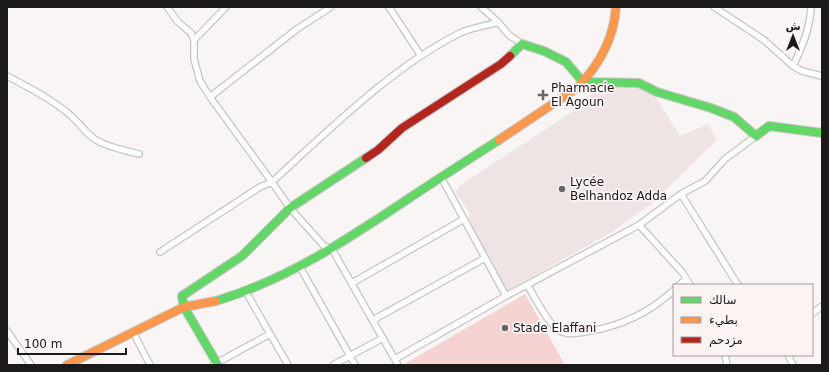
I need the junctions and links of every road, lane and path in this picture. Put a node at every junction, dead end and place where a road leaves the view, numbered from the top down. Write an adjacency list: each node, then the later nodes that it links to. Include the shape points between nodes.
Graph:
1 (167, 7): 10 (street, via 178,22 191,33)
2 (226, 7): 10 (street)
3 (330, 7): 17 (street, via 297,28)
4 (389, 7): 12 (street)
5 (481, 7): 9 (street)
6 (616, 7): 16 (street, via 616,24 607,49 593,73)
7 (714, 7): 13 (street, via 764,40)
8 (811, 7): 13 (street, via 804,44)
9 (498, 22): 11 (street, via 509,35); 12 (street, via 460,33)
10 (194, 40): 17 (street, via 194,59 200,82)
11 (522, 44): 16 (street, via 566,62); 24 (street, via 501,64 402,128 378,150)
12 (421, 56): 22 (street, via 360,102)
13 (793, 66): 15 (street)
14 (7, 76): 20 (street, via 38,92 70,115 95,140)
15 (822, 76)
16 (583, 82): 19 (street, via 639,83 657,92 734,117); 21 (street)
17 (210, 97): 22 (street)
18 (822, 133): 19 (street, via 769,126)
19 (756, 136): 23 (street, via 725,159 705,181)
20 (139, 154)
21 (441, 177): 25 (street); 27 (street)
22 (272, 182): 24 (street); 28 (street, via 260,187)
23 (681, 194): 26 (street); 35 (street)
24 (290, 208): 27 (street, via 324,246); 41 (street, via 242,256 182,296)
25 (464, 219): 29 (street); 32 (street)
26 (639, 225): 31 (street); 36 (street)
27 (332, 249): 30 (street); 32 (street)
28 (160, 252)
29 (485, 258): 39 (street); 43 (street)
30 (300, 267): 38 (street, via 279,280); 48 (street)
31 (686, 278): 33 (street); 34 (street)
32 (352, 283): 43 (street)
33 (680, 284)
34 (689, 284)
35 (737, 284)
36 (527, 285): 37 (street, via 550,321 562,332 577,333 609,328 641,314); 39 (street)
37 (673, 291)
38 (246, 292): 41 (street); 46 (street)
39 (506, 296): 50 (street)
40 (822, 306): 42 (street)
41 (184, 307): 45 (street); 51 (street)
42 (813, 313)
43 (372, 320): 47 (street)
44 (7, 331): 52 (street)
45 (133, 332): 53 (street); 54 (street)
46 (270, 334): 51 (street); 55 (street)
47 (383, 338): 48 (street); 50 (street)
48 (350, 356): 56 (street); 57 (street)
49 (788, 356): 58 (street)
50 (396, 362)
51 (216, 364)
52 (31, 365)
53 (67, 365)
54 (150, 365)
55 (288, 365)
56 (333, 365)
57 (355, 365)
58 (793, 365)

